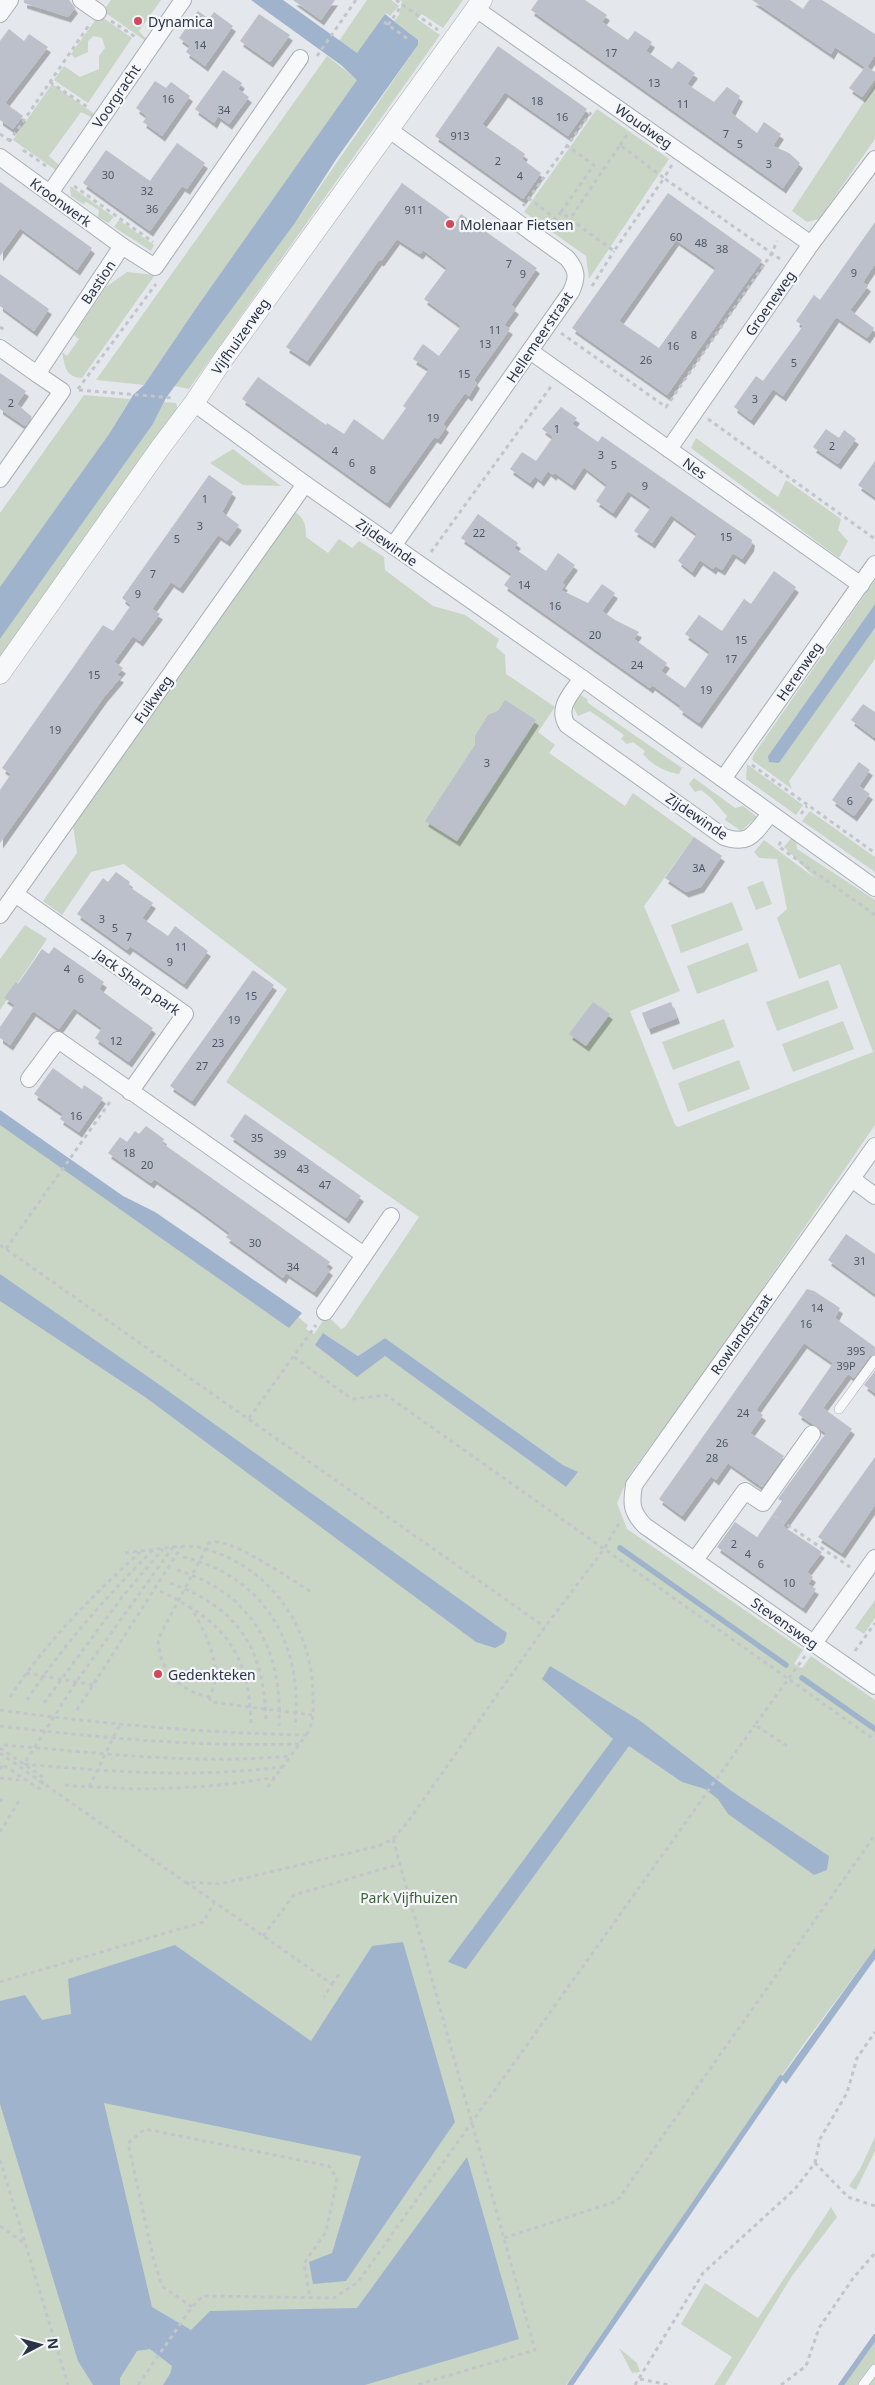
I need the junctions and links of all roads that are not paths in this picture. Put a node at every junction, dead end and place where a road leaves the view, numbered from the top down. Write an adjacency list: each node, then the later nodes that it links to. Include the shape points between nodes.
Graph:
1 (10, 0): 6 (street)
2 (81, 0): 5 (street)
3 (183, 0): 11 (street, Voorgracht)
4 (479, 4): 8 (street, Vijfhuizerweg); 12 (street, Woudweg, via 602,97)
5 (98, 12)
6 (0, 14)
7 (300, 58): 13 (street, Bastion, via 155,267)
8 (388, 129): 15 (street, Hellemeerstraat, via 568,258 576,269 573,287); 17 (street, Vijfhuizerweg, via 224,358)
9 (2, 152): 11 (street, Kroonwerk)
10 (875, 159): 12 (street, Groeneweg)
11 (50, 193): 13 (street, Kroonwerk)
12 (811, 244): 18 (street, Groeneweg)
13 (122, 246): 16 (street, Bastion)
14 (0, 348): 16 (street)
15 (530, 351): 18 (street, Nes); 21 (street, Hellemeerstraat)
16 (37, 374): 19 (street, via 62,392)
17 (186, 401): 20 (street, Zijdewinde); 24 (street, Vijfhuizerweg, via 142,472)
18 (669, 449): 23 (street, Nes)
19 (0, 479)
20 (304, 484): 21 (street, Zijdewinde); 29 (street, Fuikweg)
21 (393, 546): 25 (street, Zijdewinde)
22 (875, 564): 23 (street, Herenweg)
23 (860, 584): 26 (street, Herenweg)
24 (0, 674)
25 (582, 678): 26 (street, Zijdewinde); 27 (street, Zijdewinde, via 562,708 568,725 724,837 736,841 748,839)
26 (723, 779): 27 (street, Zijdewinde)
27 (770, 814): 28 (street, Zijdewinde)
28 (875, 888)
29 (15, 894): 30 (street, Fuikweg); 32 (street, Jack Sharp park, via 185,1014)
30 (0, 915)
31 (29, 1080): 32 (street, via 58,1040)
32 (125, 1089): 37 (street)
33 (875, 1146): 34 (street, Rowlandstraat)
34 (852, 1179): 35 (street); 42 (street, Rowlandstraat, via 634,1485 631,1502 635,1516)
35 (875, 1196)
36 (392, 1216): 37 (street)
37 (364, 1255): 38 (street)
38 (325, 1312)
39 (875, 1360): 40 (lane)
40 (840, 1409)
41 (812, 1434): 44 (street, via 763,1503 745,1490)
42 (645, 1526): 44 (street, Stevensweg)
43 (875, 1558): 45 (street)
44 (695, 1560): 45 (street, Stevensweg)
45 (814, 1643): 46 (street, Stevensweg)
46 (875, 1686)
47 (875, 2369): 48 (lane)
48 (863, 2385)

